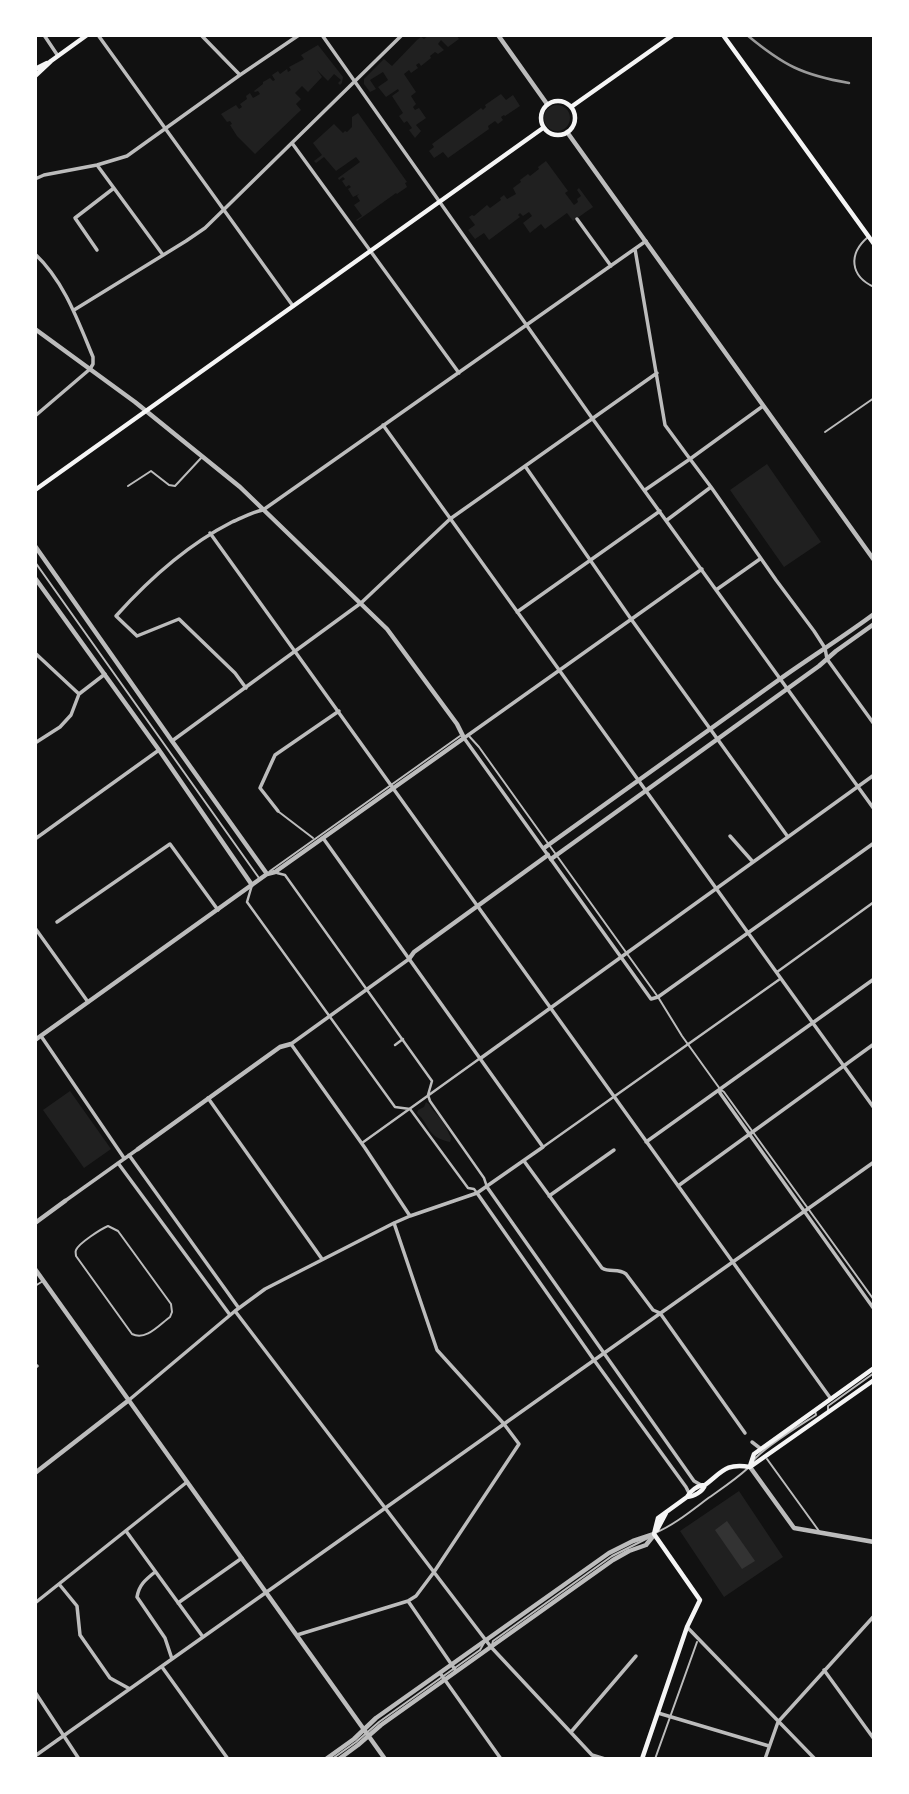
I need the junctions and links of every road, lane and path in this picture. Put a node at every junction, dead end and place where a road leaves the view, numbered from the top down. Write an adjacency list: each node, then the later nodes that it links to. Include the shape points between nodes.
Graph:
1 (44, 35): 11 (street)
2 (88, 35): 11 (main road)
3 (98, 35): 18 (street)
4 (201, 35): 13 (street)
5 (299, 35): 13 (street)
6 (322, 35): 14 (street)
7 (402, 35): 14 (street)
8 (498, 35): 15 (street)
9 (673, 35): 16 (main road)
10 (723, 35): 27 (main road)
11 (58, 56): 12 (main road)
12 (35, 72)
13 (240, 75): 18 (street)
14 (355, 81): 20 (street); 24 (street)
15 (547, 104): 16 (main road, via 563,101); 17 (main road, via 540,118)
16 (571, 107): 19 (main road, via 575,120)
17 (543, 128): 19 (main road, via 552,134); 24 (main road)
18 (166, 129): 21 (street, via 127,156); 25 (street)
19 (568, 132): 28 (street)
20 (292, 143): 25 (street); 32 (street)
21 (97, 165): 22 (street); 23 (street)
22 (35, 179)
23 (114, 188): 31 (street, via 75,218); 34 (street)
24 (440, 201): 32 (main road); 39 (street)
25 (224, 210): 34 (street); 37 (street)
26 (577, 219): 35 (street)
27 (871, 235): 29 (main road); 36 (lane, via 856,250 854,260 862,279)
28 (646, 241): 30 (street); 45 (street)
29 (874, 244)
30 (635, 249): 35 (street); 43 (street)
31 (97, 250)
32 (370, 251): 37 (main road); 42 (street)
33 (35, 254): 38 (street)
34 (163, 256): 38 (street)
35 (611, 266): 39 (street)
36 (874, 287)
37 (293, 306): 46 (main road)
38 (74, 310): 41 (street, via 93,357)
39 (528, 324): 42 (street); 48 (street)
40 (35, 329): 41 (street)
41 (90, 369): 46 (street); 47 (street)
42 (459, 373): 49 (street)
43 (657, 373): 48 (street); 52 (street, via 665,425)
44 (874, 398): 50 (lane)
45 (763, 406): 52 (street); 65 (street)
46 (146, 411): 51 (street); 56 (main road)
47 (35, 416)
48 (593, 418): 53 (street); 57 (street)
49 (383, 425): 58 (street); 60 (street)
50 (825, 432)
51 (202, 456): 54 (lane, via 178,485 169,485 150,471); 58 (street)
52 (690, 459): 55 (street); 57 (street)
53 (525, 466): 60 (street); 66 (street)
54 (128, 486)
55 (711, 487): 61 (street); 64 (street)
56 (35, 490)
57 (645, 490): 59 (street)
58 (263, 510): 62 (street); 71 (street)
59 (660, 511): 61 (street); 66 (street)
60 (450, 519): 71 (street); 72 (street)
61 (667, 520): 68 (street)
62 (210, 533): 77 (street); 83 (street, via 169,562 116,616 136,636 179,619)
63 (35, 546): 91 (street)
64 (761, 558): 70 (street); 76 (street)
65 (874, 560)
66 (590, 561): 72 (street); 74 (street)
67 (35, 562): 111 (lane)
68 (702, 569): 70 (street); 74 (street)
69 (35, 578): 81 (street)
70 (716, 590): 82 (street)
71 (361, 603): 77 (street); 89 (street, via 387,629)
72 (517, 612): 80 (street)
73 (874, 614): 76 (street)
74 (631, 619): 80 (street); 88 (street)
75 (874, 624): 79 (street)
76 (825, 648): 79 (street); 82 (street)
77 (296, 652): 83 (street); 86 (street)
78 (35, 653): 85 (street)
79 (827, 659): 84 (street); 87 (street)
80 (559, 670): 89 (street); 95 (street)
81 (105, 674): 85 (street); 93 (street)
82 (780, 679): 84 (street); 88 (street)
83 (246, 688): 91 (street)
84 (787, 689): 90 (street); 97 (street)
85 (79, 694): 92 (street, via 71,715)
86 (339, 711): 96 (street); 100 (street, via 275,755 260,788)
87 (874, 724)
88 (710, 729): 90 (street); 95 (street)
89 (465, 736): 96 (street); 106 (street); 106 (lane)
90 (718, 739): 98 (street); 102 (street)
91 (172, 741): 110 (street)
92 (35, 743)
93 (159, 750): 103 (street); 112 (street)
94 (874, 775): 97 (street)
95 (638, 781): 98 (street); 106 (street)
96 (392, 787): 104 (street); 115 (street)
97 (857, 787): 99 (street); 102 (street)
98 (645, 791): 107 (street); 113 (street)
99 (874, 809)
100 (278, 811): 104 (lane)
101 (730, 836): 108 (street)
102 (788, 836): 108 (street)
103 (35, 839)
104 (318, 840): 109 (street); 110 (lane); 123 (street)
105 (874, 843): 120 (street)
106 (546, 846): 107 (street); 107 (lane)
107 (552, 856): 115 (street); 122 (street)
108 (753, 862): 113 (street)
109 (275, 872): 110 (street); 127 (street, via 285,875)
110 (267, 874): 111 (street)
111 (260, 879): 112 (street)
112 (253, 885): 116 (street); 131 (street, via 247,902)
113 (715, 889): 120 (street); 122 (street)
114 (874, 902): 124 (street)
115 (478, 906): 123 (street); 130 (street)
116 (218, 910): 117 (street, via 170,844); 129 (street)
117 (57, 922)
118 (35, 928): 121 (street)
119 (45, 931): 121 (street)
120 (747, 933): 124 (street); 128 (street)
121 (40, 934): 129 (street)
122 (624, 955): 128 (street, via 651,999); 130 (street)
123 (409, 959): 127 (street); 139 (street)
124 (776, 973): 125 (street)
125 (780, 979): 132 (street); 136 (street)
126 (874, 979): 132 (street)
127 (368, 990): 131 (street); 134 (street)
128 (658, 997): 136 (lane)
129 (89, 1002): 133 (street)
130 (550, 1008): 139 (street); 145 (street)
131 (329, 1017): 135 (street); 141 (street)
132 (812, 1023): 142 (street); 143 (street)
133 (38, 1038): 157 (street)
134 (403, 1039): 137 (street); 144 (street, via 432,1081)
135 (291, 1044): 146 (street); 152 (street)
136 (688, 1044): 143 (lane); 145 (street)
137 (395, 1045)
138 (874, 1045): 142 (street)
139 (480, 1058): 144 (street); 153 (street)
140 (372, 1061): 141 (street)
141 (365, 1066): 148 (street, via 395,1107)
142 (844, 1066): 147 (street); 149 (street)
143 (720, 1089): 149 (lane); 150 (street); 151 (street)
144 (428, 1095): 148 (street); 162 (street)
145 (614, 1097): 151 (street); 153 (street)
146 (208, 1098): 154 (street); 170 (street)
147 (874, 1108)
148 (410, 1109): 152 (street); 163 (street, via 468,1188)
149 (754, 1131): 150 (street); 166 (lane)
150 (748, 1135): 161 (street); 166 (street)
151 (646, 1142): 161 (street)
152 (362, 1143): 167 (street)
153 (543, 1147): 158 (street)
154 (138, 1149): 156 (street)
155 (614, 1150): 164 (street)
156 (129, 1155): 157 (street); 176 (street)
157 (124, 1158): 160 (street)
158 (524, 1161): 162 (street); 164 (street)
159 (874, 1162): 166 (street)
160 (118, 1163): 165 (street); 179 (street)
161 (678, 1186): 171 (street)
162 (487, 1187): 163 (street); 181 (street)
163 (477, 1193): 167 (street); 182 (street)
164 (549, 1196): 178 (street, via 602,1268 626,1274)
165 (65, 1201): 168 (street)
166 (807, 1210): 171 (street); 175 (lane); 177 (street)
167 (410, 1216): 169 (street)
168 (35, 1223)
169 (394, 1223): 170 (street); 188 (street, via 437,1350)
170 (323, 1259): 176 (street)
171 (732, 1262): 178 (street); 185 (street)
172 (35, 1269): 173 (street)
173 (43, 1280): 174 (lane); 186 (street)
174 (35, 1286)
175 (874, 1300)
176 (237, 1309): 179 (street); 197 (street)
177 (874, 1309)
178 (660, 1313): 181 (street); 189 (street)
179 (230, 1315): 186 (street)
180 (160, 1325): 180 (lane, via 170,1317 171,1304 118,1231 108,1226 78,1246 79,1261 132,1334 143,1337)
181 (604, 1352): 182 (street); 195 (street, via 694,1481)
182 (594, 1360): 188 (street); 196 (street)
183 (874, 1371): 185 (main road); 187 (lane, via 828,1406)
184 (874, 1380): 187 (main road)
185 (831, 1399): 191 (main road)
186 (129, 1400): 193 (street); 194 (street)
187 (828, 1412): 191 (main road)
188 (503, 1424): 197 (street); 205 (street, via 519,1444)
189 (745, 1433)
190 (752, 1442): 191 (street)
191 (763, 1452): 192 (main road, via 754,1454); 199 (lane)
192 (750, 1467): 195 (main road, via 734,1465); 199 (street, via 794,1528); 200 (lane)
193 (35, 1473)
194 (187, 1482): 198 (street); 203 (street)
195 (703, 1485): 196 (main road, via 692,1497)
196 (688, 1495): 200 (main road, via 656,1521)
197 (386, 1508): 205 (street); 207 (street)
198 (125, 1531): 204 (street); 206 (street)
199 (820, 1532): 202 (street)
200 (654, 1534): 212 (main road, via 700,1600); 216 (street, via 609,1553); 217 (street, via 646,1545 613,1560)
201 (874, 1535): 202 (street)
202 (871, 1541)
203 (242, 1558): 207 (street); 210 (street)
204 (155, 1572): 210 (street); 219 (street, via 138,1588 137,1597 165,1638)
205 (434, 1572): 208 (street); 216 (street)
206 (59, 1584): 209 (street); 224 (street, via 77,1606 80,1635 110,1678)
207 (266, 1592): 213 (street); 214 (street)
208 (408, 1601): 213 (street); 221 (street)
209 (35, 1603)
210 (178, 1603): 214 (street)
211 (874, 1616): 222 (street)
212 (687, 1627): 215 (street); 226 (main road)
213 (297, 1635): 230 (street)
214 (203, 1637): 219 (street)
215 (699, 1639): 227 (lane); 228 (street)
216 (486, 1641): 217 (street); 221 (street)
217 (491, 1647): 221 (street); 229 (street)
218 (636, 1656): 229 (street)
219 (172, 1659): 220 (street)
220 (162, 1666): 224 (street); 236 (street)
221 (454, 1669): 223 (street)
222 (824, 1670): 228 (street); 232 (street)
223 (442, 1677): 230 (street); 230 (street, via 376,1718); 241 (street)
224 (130, 1689): 231 (street)
225 (35, 1692): 231 (street)
226 (657, 1713): 227 (street); 243 (main road)
227 (669, 1716): 233 (street); 244 (lane)
228 (778, 1722): 233 (street); 246 (street)
229 (570, 1732): 242 (street, via 592,1755)
230 (366, 1733): 237 (street); 238 (lane); 239 (street); 240 (street)
231 (64, 1736): 234 (street); 235 (street)
232 (874, 1739)
233 (769, 1746): 245 (street)
234 (35, 1756)
235 (79, 1759)
236 (228, 1759)
237 (326, 1759)
238 (332, 1759)
239 (339, 1759)
240 (385, 1759)
241 (500, 1759)
242 (605, 1759)
243 (642, 1759)
244 (655, 1759)
245 (765, 1759)
246 (815, 1759)

